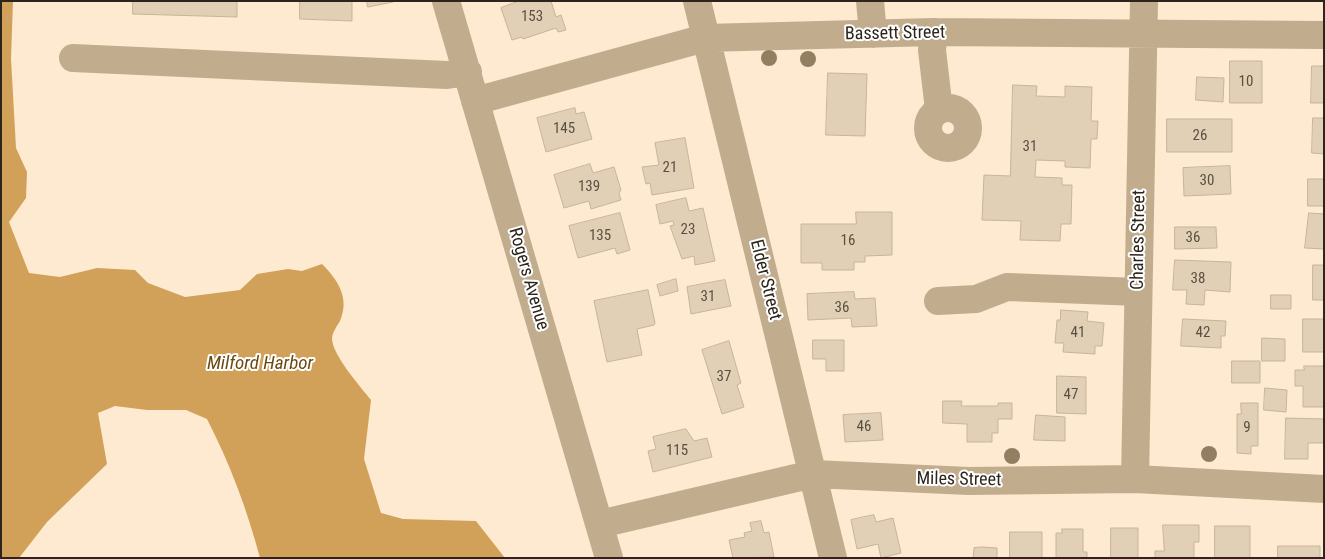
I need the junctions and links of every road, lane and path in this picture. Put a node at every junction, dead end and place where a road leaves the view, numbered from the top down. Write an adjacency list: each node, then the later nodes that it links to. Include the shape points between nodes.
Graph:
1 (446, 1): 13 (street, Rogers Avenue)
2 (697, 1): 11 (street, Elder Street)
3 (870, 1): 8 (street)
4 (1144, 1): 9 (street, Charles Street)
5 (12, 17): 6 (path)
6 (2, 20)
7 (934, 32): 8 (street, Bassett Street); 9 (street, Bassett Street); 15 (street, via 932,50)
8 (874, 34): 11 (street, Bassett Street)
9 (1142, 34): 10 (street, Bassett Street); 16 (street, Charles Street)
10 (1324, 36)
11 (705, 38): 14 (street, Bassett Street); 18 (street, Elder Street)
12 (73, 58): 13 (street, via 446,75)
13 (468, 72): 14 (street, Rogers Avenue)
14 (475, 101): 21 (street, Rogers Avenue)
15 (939, 110)
16 (1138, 292): 17 (street, via 1007,288 976,299); 19 (street, Charles Street)
17 (938, 301)
18 (813, 474): 19 (street, Miles Street, via 969,481); 21 (street, Miles Street); 23 (street, Elder Street)
19 (1135, 479): 20 (street, Miles Street)
20 (1324, 489)
21 (600, 524): 22 (street, Rogers Avenue)
22 (609, 558)
23 (833, 558)

